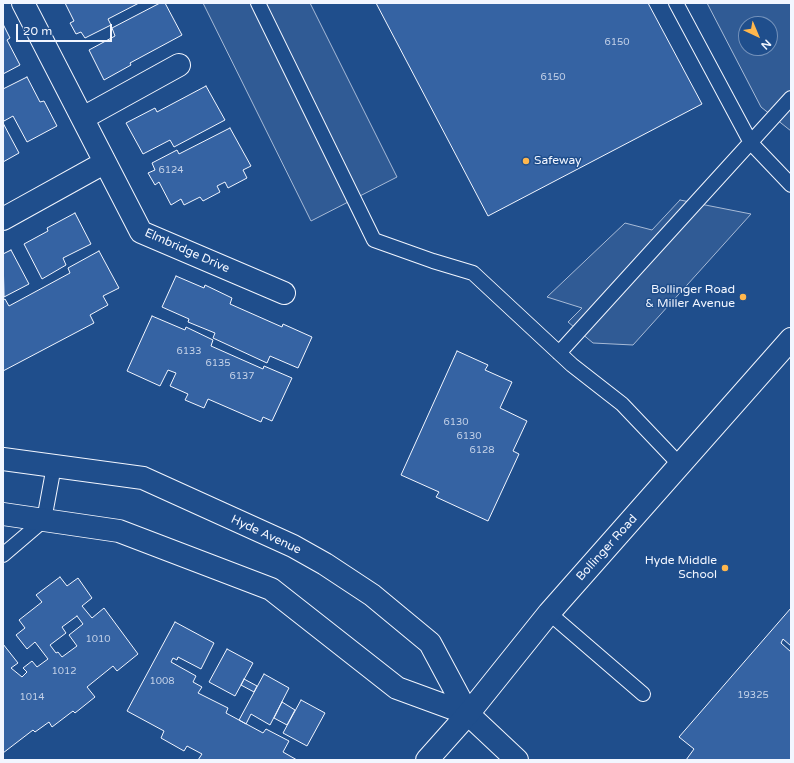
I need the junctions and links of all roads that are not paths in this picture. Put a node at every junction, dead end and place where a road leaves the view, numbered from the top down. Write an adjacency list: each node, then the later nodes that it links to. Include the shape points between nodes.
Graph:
1 (23, 3): 6 (street, Elmbridge Drive)
2 (258, 3): 13 (lane, via 374,240 433,262 473,273)
3 (676, 3): 7 (lane)
4 (179, 65): 6 (street)
5 (791, 98): 7 (lane)
6 (83, 118): 8 (street, Elmbridge Drive)
7 (751, 143): 9 (lane); 13 (lane)
8 (104, 163): 10 (street); 11 (street, Elmbridge Drive, via 141,232)
9 (791, 185)
10 (3, 219)
11 (284, 293)
12 (791, 339): 16 (street, Bollinger Road)
13 (559, 353): 16 (lane, via 622,404)
14 (3, 459): 15 (street, Hyde Avenue)
15 (54, 466): 18 (lane); 22 (street, Hyde Avenue, via 143,478 293,546 325,564 372,595 430,643)
16 (680, 466): 20 (street, Bollinger Road)
17 (3, 514): 18 (street, Hyde Avenue)
18 (44, 520): 19 (lane); 22 (street, Hyde Avenue, via 119,531 271,589 397,688)
19 (3, 555)
20 (549, 614): 21 (lane); 22 (street, Bollinger Road)
21 (643, 694)
22 (468, 714): 23 (street, Bollinger Road); 24 (street, Hyde Avenue)
23 (427, 760)
24 (517, 760)

